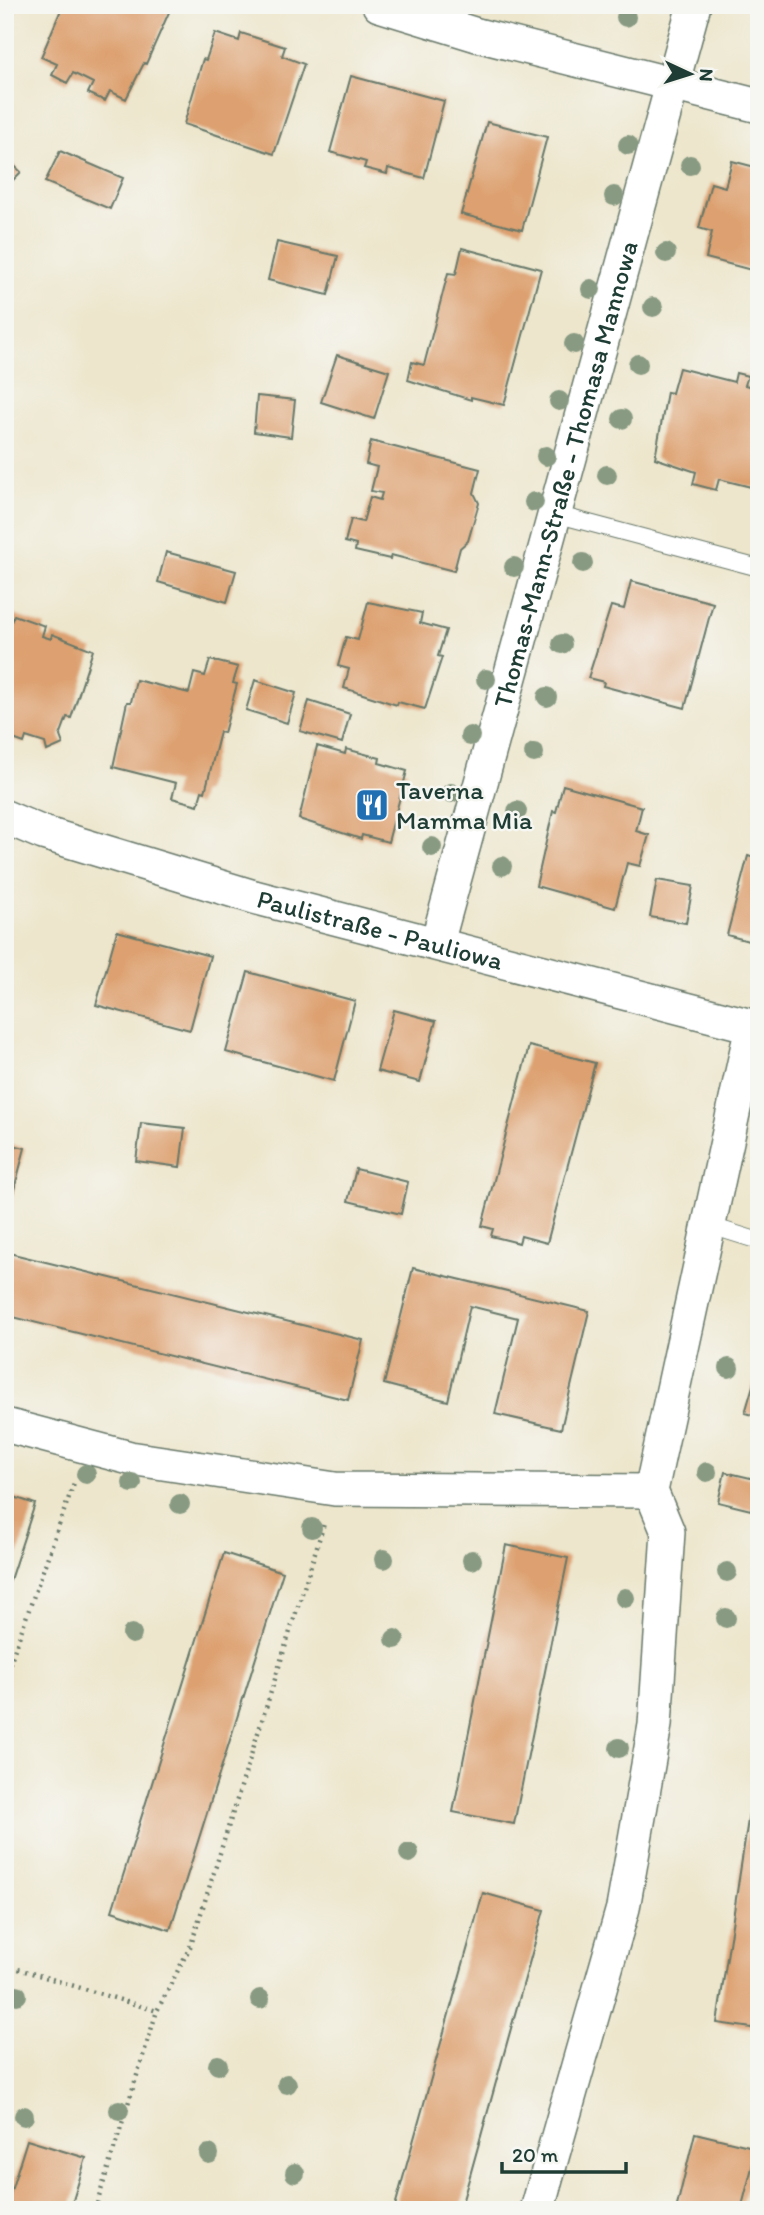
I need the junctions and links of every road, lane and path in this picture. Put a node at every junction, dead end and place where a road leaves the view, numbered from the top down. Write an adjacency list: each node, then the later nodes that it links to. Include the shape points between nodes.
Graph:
1 (379, 5): 3 (street, via 477,35)
2 (694, 5): 3 (street, Thomas-Mann-Straße - Thomasa Mannowa)
3 (674, 84): 4 (street); 5 (street, Thomas-Mann-Straße - Thomasa Mannowa)
4 (759, 106)
5 (555, 514): 6 (lane); 8 (street, Thomas-Mann-Straße - Thomasa Mannowa)
6 (759, 568)
7 (5, 817): 8 (street, Paulistraße - Pauliowa, via 43,833 254,897)
8 (437, 943): 9 (street, Paulistraße - Pauliowa)
9 (755, 1027): 10 (street)
10 (711, 1226): 11 (lane); 15 (street)
11 (759, 1241)
12 (5, 1424): 13 (street)
13 (87, 1447): 14 (street, via 130,1458); 16 (path)
14 (335, 1489): 15 (street); 18 (path, via 191,1945)
15 (651, 1492): 20 (street, via 668,1532 655,1725 623,1908)
16 (5, 1676)
17 (5, 1965): 18 (path)
18 (157, 2011): 19 (path)
19 (95, 2210)
20 (537, 2210)

